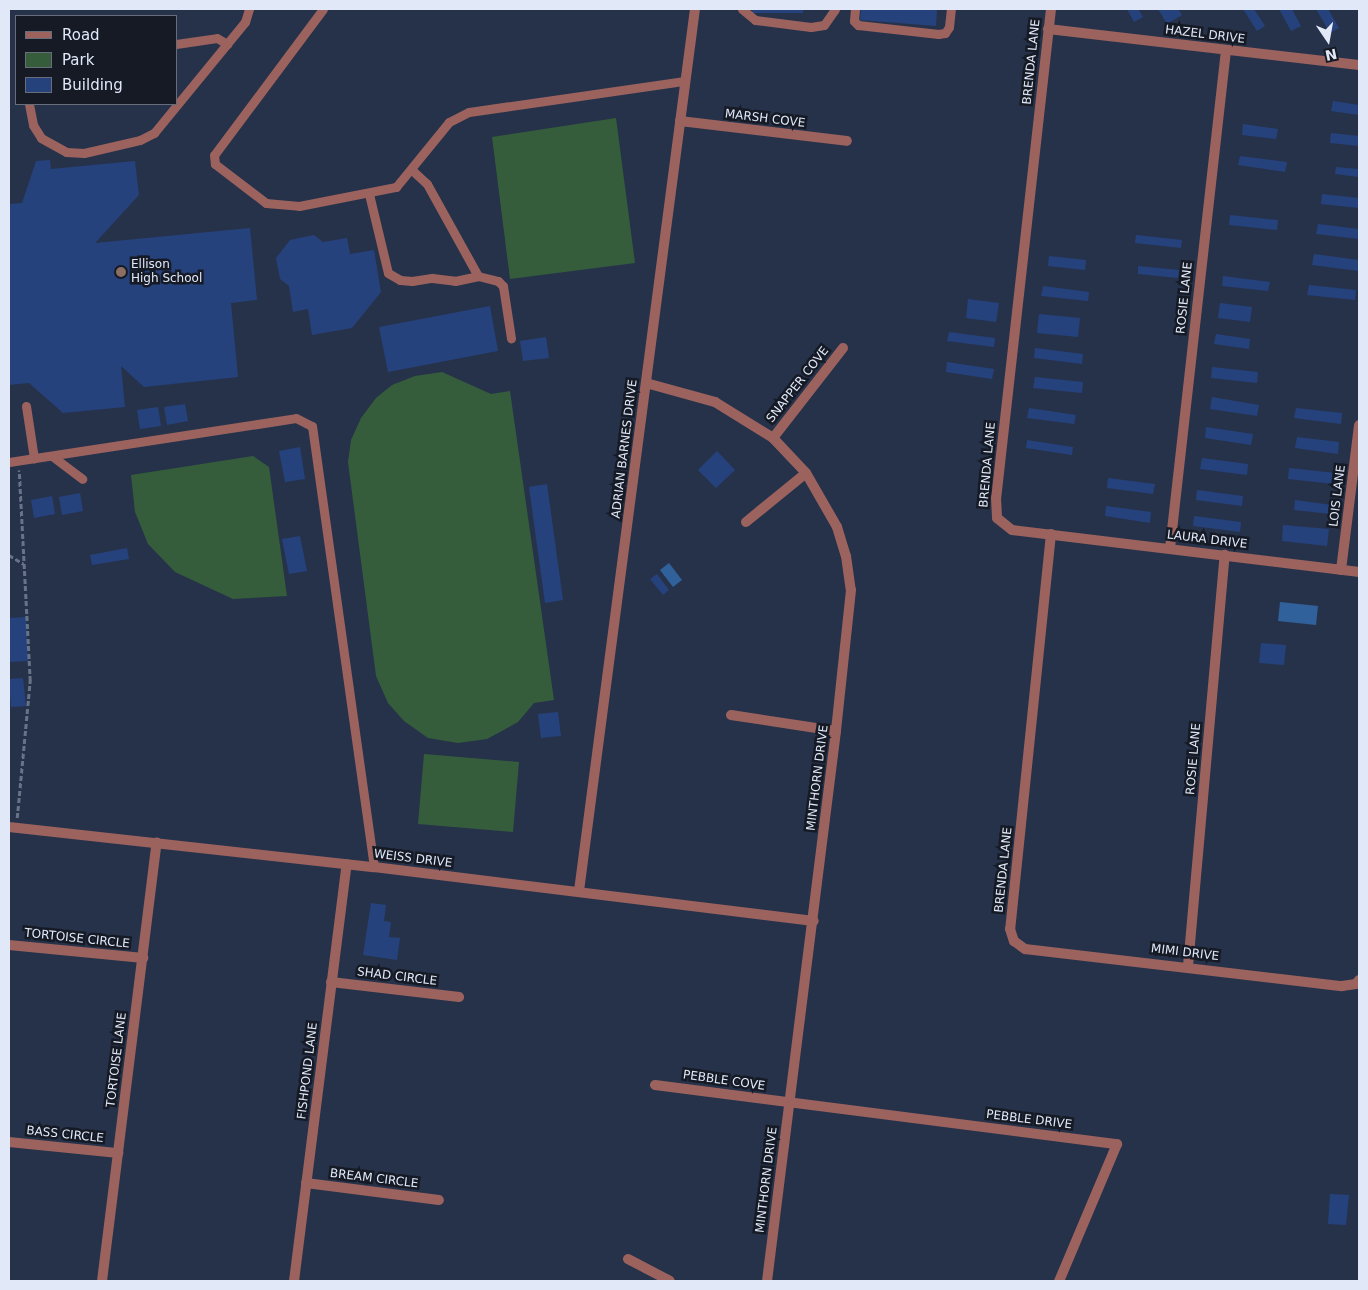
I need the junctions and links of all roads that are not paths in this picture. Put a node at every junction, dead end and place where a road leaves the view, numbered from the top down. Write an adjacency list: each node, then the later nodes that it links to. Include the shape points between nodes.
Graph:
1 (249, 9): 11 (lane, via 245,22)
2 (323, 9): 21 (lane, via 214,154 215,164 266,203 299,206)
3 (695, 9): 14 (street, ADRIAN BARNES DRIVE)
4 (742, 9): 5 (lane, via 755,20 812,27 824,25)
5 (835, 9)
6 (855, 9): 7 (lane, via 854,21 863,27 938,34 945,33)
7 (951, 9)
8 (1051, 9): 9 (street, BRENDA LANE)
9 (1048, 29): 12 (street, HAZEL DRIVE); 35 (street, BRENDA LANE, via 995,510 997,518 1012,530)
10 (178, 44): 11 (lane, via 217,38)
11 (227, 44): 15 (lane)
12 (1226, 50): 13 (street, HAZEL DRIVE); 36 (street, ROSIE LANE)
13 (1359, 65)
14 (685, 81): 18 (street, ADRIAN BARNES DRIVE); 20 (lane, via 469,112 449,122)
15 (178, 104)
16 (29, 105): 17 (lane, via 33,125 50,146 66,152 84,152 121,146 154,133)
17 (177, 105)
18 (680, 121): 19 (street, MARSH COVE); 25 (street, ADRIAN BARNES DRIVE)
19 (847, 141)
20 (412, 170): 21 (lane, via 396,187); 22 (lane, via 428,184)
21 (369, 194): 22 (lane, via 388,273 400,280 432,278 455,281)
22 (478, 276): 23 (lane, via 498,281 503,286)
23 (511, 338)
24 (843, 348): 28 (street, SNAPPER COVE)
25 (646, 383): 28 (street, MINTHORN DRIVE, via 714,402); 46 (street, ADRIAN BARNES DRIVE)
26 (26, 406): 30 (lane)
27 (1359, 424): 38 (street, LOIS LANE)
28 (773, 438): 32 (street, MINTHORN DRIVE)
29 (52, 456): 30 (lane); 33 (lane); 45 (lane, via 296,418 312,426)
30 (34, 458): 31 (lane)
31 (9, 462)
32 (806, 473): 34 (street); 41 (street, MINTHORN DRIVE, via 837,527 851,590)
33 (82, 480)
34 (746, 522)
35 (1051, 534): 36 (street, LAURA DRIVE); 48 (street, BRENDA LANE, via 1010,929)
36 (1170, 548): 37 (street, LAURA DRIVE)
37 (1225, 556): 38 (street, LAURA DRIVE); 51 (street, ROSIE LANE)
38 (1341, 570): 39 (street, LAURA DRIVE)
39 (1359, 572)
40 (731, 715): 41 (street)
41 (836, 731): 47 (street, MINTHORN DRIVE)
42 (12, 828): 43 (street, WEISS DRIVE)
43 (157, 842): 44 (street, WEISS DRIVE); 50 (street, TORTOISE LANE)
44 (346, 864): 45 (street, WEISS DRIVE); 52 (street, FISHPOND LANE)
45 (374, 867): 46 (street, WEISS DRIVE)
46 (579, 892): 47 (street, WEISS DRIVE)
47 (814, 921): 56 (street, MINTHORN DRIVE)
48 (1014, 941): 51 (street, MIMI DRIVE, via 1025,949)
49 (9, 945): 50 (street, TORTOISE CIRCLE)
50 (142, 958): 58 (street, TORTOISE LANE)
51 (1188, 966): 53 (street, MIMI DRIVE, via 1342,986)
52 (331, 982): 54 (street, SHAD CIRCLE); 59 (street, FISHPOND LANE)
53 (1358, 982)
54 (459, 997)
55 (655, 1085): 56 (street, PEBBLE COVE)
56 (790, 1103): 65 (street, MINTHORN DRIVE); 66 (street, PEBBLE DRIVE, via 1117,1144)
57 (9, 1142): 58 (street, BASS CIRCLE)
58 (118, 1153): 62 (street, TORTOISE LANE)
59 (306, 1183): 60 (street, BREAM CIRCLE); 63 (street, FISHPOND LANE)
60 (439, 1200)
61 (628, 1259): 64 (street)
62 (102, 1281)
63 (294, 1281)
64 (670, 1281)
65 (767, 1281)
66 (1059, 1281)

